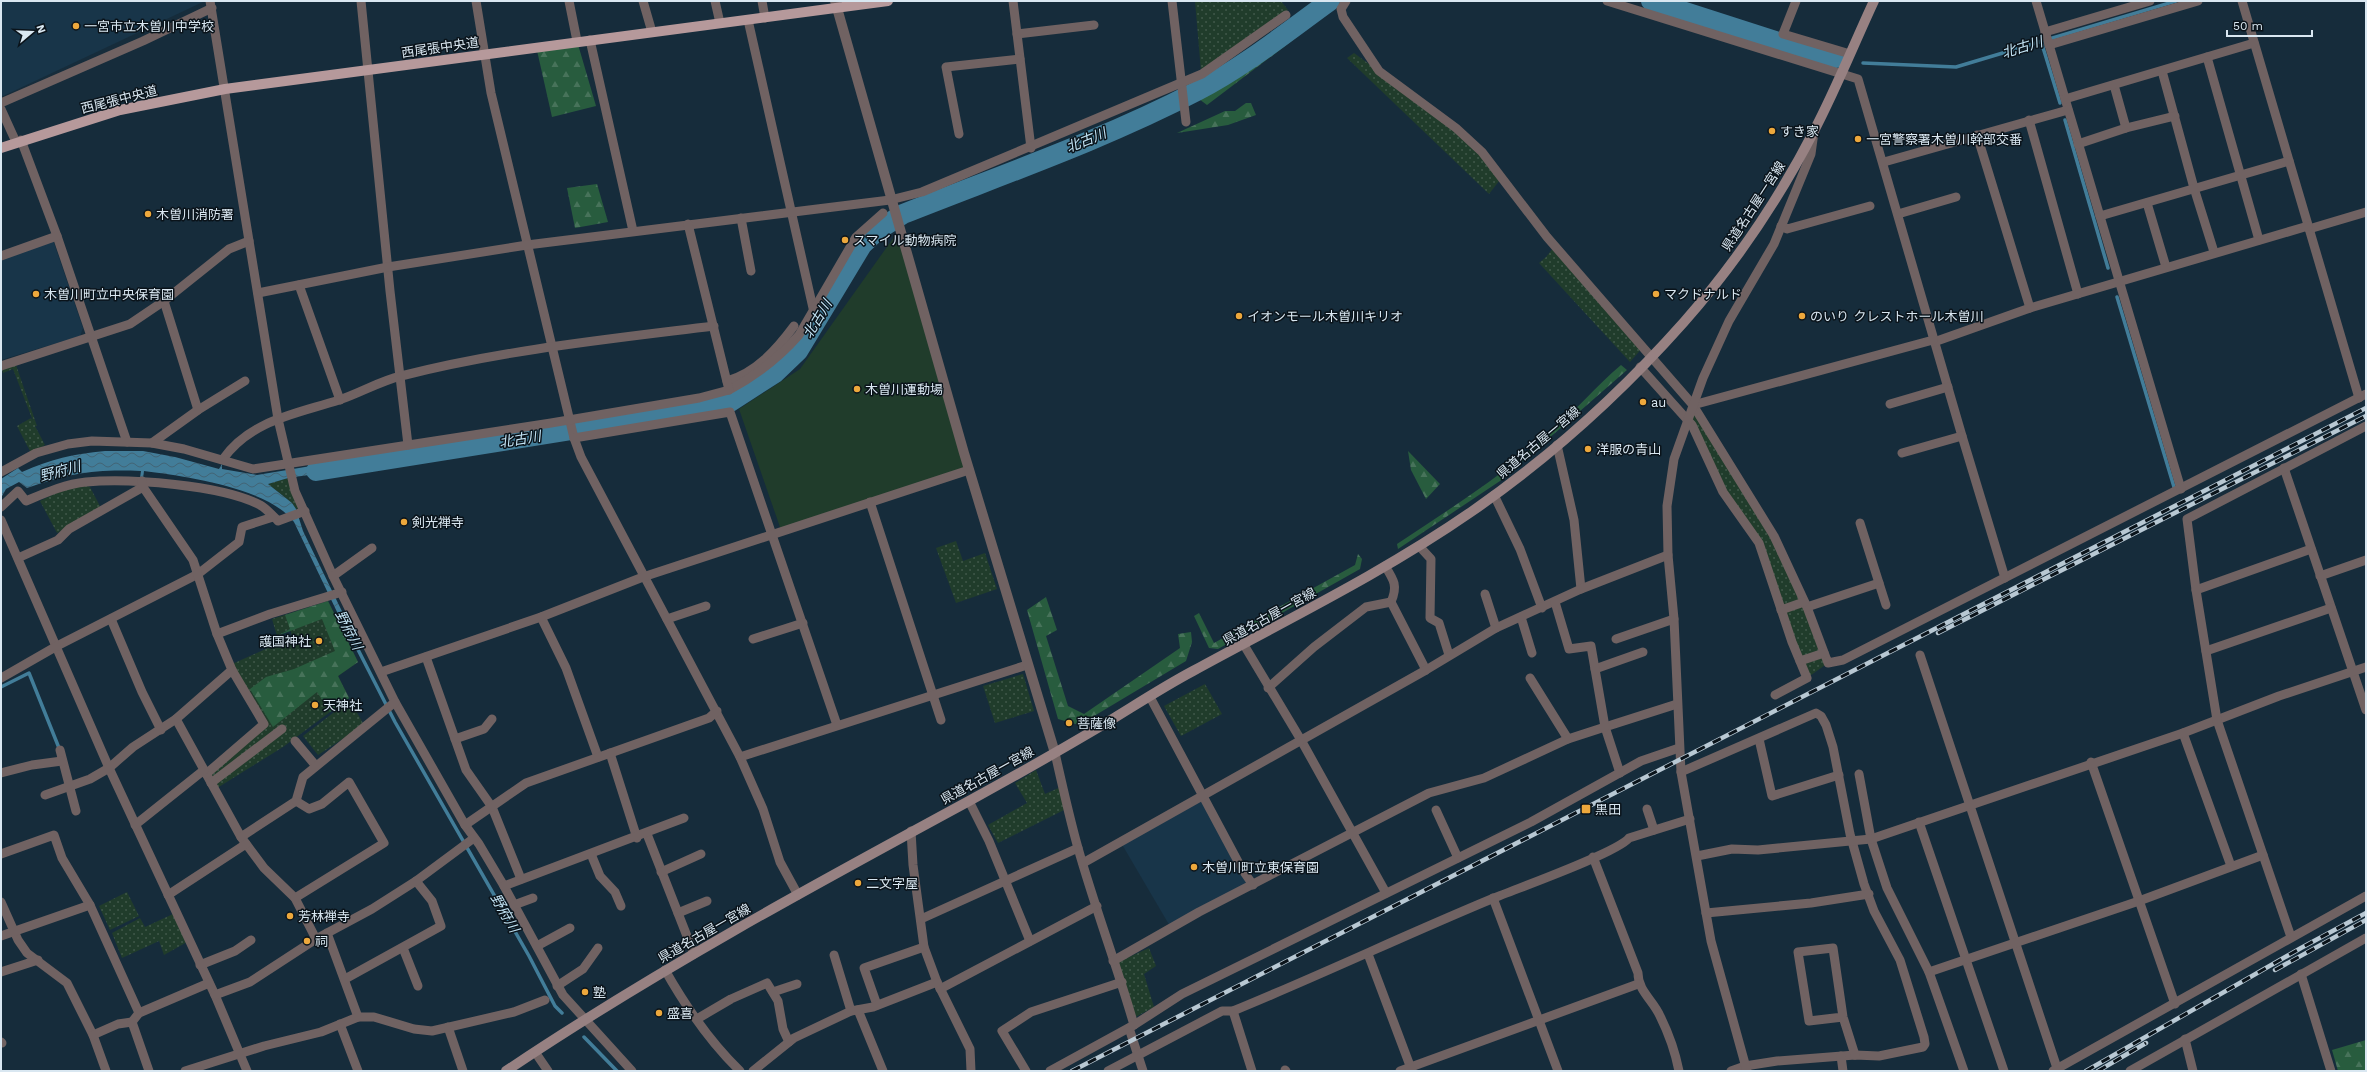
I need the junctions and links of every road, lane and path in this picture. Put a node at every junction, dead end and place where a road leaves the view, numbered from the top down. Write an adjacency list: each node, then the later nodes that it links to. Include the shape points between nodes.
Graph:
1 (361, 1): 36 (street)
2 (476, 1): 32 (street)
3 (569, 1): 29 (street)
4 (643, 1): 25 (street)
5 (716, 1): 23 (street)
6 (762, 1): 21 (street)
7 (888, 1): 19 (main road, 西尾張中央道)
8 (1013, 1): 27 (street)
9 (1172, 1): 39 (street)
10 (1346, 1): 96 (street, via 1341,9 1343,17 1379,72 1456,128 1482,152 1547,237)
11 (1607, 1): 38 (street)
12 (1796, 1): 33 (street, via 1783,34)
13 (1874, 1): 33 (main road, 県道名古屋一宮線)
14 (2036, 1): 26 (street)
15 (2150, 1): 26 (street)
16 (2198, 1): 31 (street)
17 (2242, 1): 30 (street)
18 (211, 5): 41 (street); 43 (street, via 143,41)
19 (836, 5): 21 (main road, 西尾張中央道); 62 (street)
20 (1286, 15): 39 (street, via 1202,74)
21 (765, 18): 22 (main road, 西尾張中央道)
22 (748, 20): 23 (main road, 西尾張中央道); 65 (street)
23 (720, 23): 25 (main road, 西尾張中央道)
24 (1094, 25): 27 (street)
25 (652, 32): 28 (main road, 西尾張中央道)
26 (2046, 33): 31 (street)
27 (1017, 34): 35 (street)
28 (590, 40): 29 (main road, 西尾張中央道); 74 (street)
29 (577, 41): 32 (main road, 西尾張中央道)
30 (2254, 43): 34 (street); 57 (street)
31 (2049, 45): 42 (street)
32 (484, 53): 36 (main road, 西尾張中央道); 78 (street)
33 (1850, 54): 38 (main road, 県道名古屋一宮線)
34 (2207, 57): 37 (street); 59 (street)
35 (1020, 59): 51 (street, via 946,67); 56 (street)
36 (369, 70): 41 (main road, 西尾張中央道); 81 (street)
37 (2162, 71): 40 (street); 46 (street)
38 (1842, 74): 50 (main road, 県道名古屋一宮線); 58 (street, via 1858,79)
39 (1182, 85): 48 (street); 56 (street)
40 (2114, 85): 42 (street); 49 (street)
41 (225, 89): 53 (main road, 西尾張中央道, via 120,110); 77 (street)
42 (2065, 100): 45 (street)
43 (1, 103)
44 (1, 110): 53 (street)
45 (2068, 110): 47 (street); 54 (street)
46 (2175, 116): 49 (street); 60 (street)
47 (2029, 120): 52 (street); 87 (street)
48 (1186, 122)
49 (2126, 128): 54 (street)
50 (1814, 130): 72 (street, via 1811,154); 96 (main road, 県道名古屋一宮線, via 1763,218 1737,255 1684,321)
51 (959, 134)
52 (1977, 135): 58 (street); 90 (street)
53 (18, 141): 55 (main road, 西尾張中央道); 75 (street)
54 (2078, 144): 69 (street)
55 (1, 148)
56 (1031, 148): 62 (street, via 922,192)
57 (2289, 161): 59 (street); 73 (street)
58 (1884, 162): 68 (street)
59 (2240, 175): 60 (street); 76 (street)
60 (2194, 188): 63 (street); 79 (street)
61 (1956, 197): 68 (street)
62 (891, 201): 65 (street); 122 (street)
63 (2147, 203): 69 (street); 82 (street)
64 (1870, 206): 72 (street, via 1787,229)
65 (792, 212): 70 (street); 89 (street)
66 (2366, 212): 73 (street)
67 (883, 213): 89 (street, via 856,237)
68 (1898, 214): 94 (street)
69 (2100, 216): 84 (street)
70 (740, 218): 71 (street); 83 (street)
71 (688, 224): 74 (street); 91 (street)
72 (1781, 226): 106 (street, via 1760,270 1729,320 1709,361)
73 (2309, 228): 76 (street); 103 (street)
74 (633, 231): 78 (street)
75 (57, 236): 80 (street); 93 (street)
76 (2259, 240): 79 (street)
77 (249, 241): 86 (street); 88 (street, via 229,249)
78 (527, 245): 81 (street); 95 (street)
79 (2214, 252): 82 (street)
80 (1, 256)
81 (388, 267): 85 (street); 99 (street)
82 (2166, 267): 84 (street)
83 (752, 271)
84 (2120, 282): 87 (street); 125 (street)
85 (299, 285): 86 (street); 104 (street)
86 (258, 294): 108 (street)
87 (2078, 294): 90 (street)
88 (164, 301): 93 (street, via 130,324); 107 (street)
89 (813, 308): 101 (street, via 799,335 782,353 754,377)
90 (2030, 308): 94 (street)
91 (714, 326): 95 (street); 101 (street)
92 (794, 326): 101 (street, via 760,364)
93 (91, 337): 97 (street); 114 (street)
94 (1934, 341): 102 (street); 106 (street)
95 (552, 346): 99 (street); 109 (street)
96 (1651, 356): 98 (main road, 県道名古屋一宮線); 106 (street)
97 (1, 366)
98 (1640, 367): 110 (street); 117 (main road, 県道名古屋一宮線, via 1612,397)
99 (400, 376): 104 (street); 116 (street)
100 (245, 380): 107 (street)
101 (728, 386): 109 (street, via 699,398)
102 (1948, 387): 105 (street); 113 (street)
103 (2362, 396): 125 (street)
104 (340, 400): 108 (street)
105 (1890, 404)
106 (1693, 405): 110 (street); 134 (street)
107 (198, 410): 115 (street)
108 (278, 419): 119 (street, via 256,428 231,449); 120 (street)
109 (569, 420): 112 (street); 116 (street)
110 (1687, 420): 135 (street, via 1692,425 1723,492); 139 (street, via 1674,459 1667,506)
111 (2366, 426): 121 (street)
112 (573, 436): 133 (street, via 730,412); 146 (street, via 581,457)
113 (1962, 436): 118 (street); 147 (street)
114 (127, 442): 115 (street); 123 (street, via 92,441 68,444 26,457)
115 (152, 443): 119 (street)
116 (408, 445): 120 (street)
117 (1557, 445): 126 (main road, 県道名古屋一宮線); 149 (street, via 1574,520)
118 (1902, 453)
119 (224, 459): 120 (street, via 253,469)
120 (288, 466): 129 (street)
121 (2284, 468): 138 (street); 150 (street, via 2187,519)
122 (969, 470): 127 (street); 181 (street)
123 (1, 472)
124 (142, 484): 128 (street, via 85,482 60,487 26,502 18,491); 130 (street, via 193,488 236,497 261,506); 140 (street, via 69,529 58,540); 143 (street, via 193,560)
125 (2181, 489): 147 (street)
126 (1494, 496): 136 (main road, 県道名古屋一宮線); 158 (street, via 1520,549)
127 (870, 502): 133 (street); 191 (street)
128 (1, 507)
129 (302, 512): 130 (street, via 278,521); 144 (street)
130 (273, 517): 143 (street, via 242,527 239,542)
131 (1, 520): 140 (street)
132 (1860, 523): 148 (street)
133 (773, 533): 146 (street); 166 (street)
134 (1774, 536): 135 (street); 155 (street)
135 (1759, 543): 160 (street)
136 (1419, 546): 142 (main road, 県道名古屋一宮線); 177 (street, via 1431,559 1430,618 1438,623)
137 (372, 548): 144 (street)
138 (2311, 549): 145 (street); 150 (street)
139 (1668, 555): 149 (street); 165 (street)
140 (18, 558): 172 (street)
141 (2366, 560): 145 (street)
142 (1385, 566): 153 (street, via 1393,578 1396,590); 171 (main road, 県道名古屋一宮線)
143 (198, 574): 163 (street); 168 (street)
144 (333, 576): 151 (street)
145 (2320, 576): 159 (street)
146 (643, 577): 161 (street); 164 (street)
147 (2005, 578): 176 (street, via 1838,662 1828,663)
148 (1878, 583): 155 (street); 156 (street)
149 (1581, 589): 154 (street)
150 (2196, 590): 173 (street)
151 (340, 593): 168 (street, via 270,614); 187 (street)
152 (1485, 594): 167 (street)
153 (1391, 602): 185 (street); 190 (street, via 1366,607 1314,647)
154 (1555, 602): 158 (street); 183 (street, via 1569,649 1591,646)
155 (1806, 605): 160 (street); 176 (street)
156 (1886, 605)
157 (706, 606): 164 (street)
158 (1542, 608): 162 (street)
159 (2331, 608): 173 (street); 186 (street)
160 (1781, 610): 180 (street)
161 (541, 617): 179 (street); 217 (street, via 566,668)
162 (1520, 617): 167 (street); 175 (street)
163 (111, 619): 172 (street); 205 (street)
164 (667, 619): 197 (street)
165 (1674, 619): 170 (street); 194 (street)
166 (803, 623): 169 (street); 202 (street)
167 (1496, 628): 177 (street)
168 (217, 634): 184 (street)
169 (753, 639)
170 (1616, 639)
171 (1244, 645): 190 (street); 193 (main road, 県道名古屋一宮線)
172 (57, 646): 188 (street); 221 (street)
173 (2206, 651): 201 (street)
174 (1643, 652): 183 (street)
175 (1532, 653)
176 (1824, 653): 180 (street)
177 (1449, 655): 185 (street)
178 (1920, 655): 234 (street)
179 (426, 657): 187 (street); 208 (street)
180 (1800, 661): 192 (street, via 1806,678)
181 (1027, 665): 191 (street); 215 (street)
182 (2366, 667): 186 (street)
183 (1595, 669): 203 (street)
184 (232, 670): 198 (street); 222 (street, via 264,724)
185 (1426, 670): 209 (street)
186 (2353, 671): 196 (street); 201 (street)
187 (381, 672): 195 (street)
188 (1, 678)
189 (1530, 678): 210 (street)
190 (1268, 688): 209 (street)
191 (933, 695): 200 (street); 202 (street)
192 (1775, 695)
193 (1150, 697): 215 (main road, 県道名古屋一宮線); 231 (street)
194 (1677, 704): 203 (street); 212 (street)
195 (390, 706): 220 (street); 243 (street)
196 (2366, 710)
197 (717, 711): 214 (street, via 709,718); 216 (street)
198 (176, 719): 205 (street); 222 (street)
199 (492, 719): 208 (street, via 484,729)
200 (941, 720)
201 (2216, 720): 206 (street); 257 (street)
202 (837, 724): 216 (street)
203 (1605, 727): 210 (street); 225 (street)
204 (282, 729): 228 (street)
205 (161, 730): 221 (street, via 133,747)
206 (2183, 733): 219 (street); 262 (street)
207 (1759, 738): 223 (street); 227 (street, via 1772,796); 227 (street, via 1816,712 1826,725)
208 (456, 739): 235 (street, via 466,770)
209 (1301, 740): 231 (street); 246 (street)
210 (1568, 740): 246 (street, via 1484,778 1429,793)
211 (294, 741): 220 (street)
212 (1679, 748): 223 (street); 225 (street, via 1641,761)
213 (60, 750): 218 (street)
214 (610, 753): 217 (street); 248 (street)
215 (1055, 753): 233 (main road, 県道名古屋一宮線); 253 (street)
216 (740, 757): 272 (street, via 763,809 780,862)
217 (598, 758): 235 (street, via 526,783)
218 (62, 761): 224 (street); 229 (street)
219 (2091, 762): 234 (street); 278 (street)
220 (316, 766): 232 (street, via 303,777)
221 (109, 768): 229 (street); 242 (street)
222 (205, 772): 228 (street); 242 (street)
223 (1681, 772): 240 (street)
224 (1, 773)
225 (1620, 773): 260 (street, via 1531,822)
226 (1859, 774): 249 (street)
227 (1839, 775): 252 (street)
228 (211, 783): 251 (street)
229 (69, 787): 230 (street); 238 (street)
230 (45, 795)
231 (1203, 795): 261 (street); 267 (street, via 1242,870)
232 (296, 801): 251 (street); 274 (street, via 309,809 322,804 349,782 384,843)
233 (969, 801): 245 (main road, 県道名古屋一宮線); 266 (street)
234 (1969, 805): 241 (street); 296 (street)
235 (492, 807): 243 (street); 264 (street)
236 (1647, 809): 244 (street)
237 (1436, 810): 260 (street)
238 (76, 812)
239 (684, 818): 247 (street)
240 (1690, 819): 244 (street); 258 (street)
241 (1919, 822): 249 (street); 306 (street)
242 (135, 825): 271 (street)
243 (465, 825): 250 (street)
244 (1654, 830): 259 (street, via 1629,838 1625,843)
245 (911, 831): 272 (main road, 県道名古屋一宮線); 286 (street)
246 (1353, 832): 267 (street); 269 (street)
247 (647, 834): 248 (street); 263 (street)
248 (637, 838): 255 (street)
249 (1871, 839): 252 (street); 310 (street, via 1887,888)
250 (472, 840): 265 (street); 268 (street)
251 (244, 841): 271 (street); 274 (street, via 264,868)
252 (1852, 842): 258 (street, via 1758,850 1732,849); 270 (street)
253 (1078, 848): 261 (street); 266 (street)
254 (1, 854): 280 (street, via 54,836 62,858)
255 (591, 854): 264 (street); 282 (street, via 600,876 615,892)
256 (702, 854): 263 (street)
257 (2263, 855): 262 (street); 291 (street)
258 (1697, 856): 285 (street)
259 (1594, 857): 276 (street); 316 (street, via 1638,973)
260 (1458, 858): 269 (street)
261 (1083, 863): 283 (street)
262 (2231, 866): 278 (street)
263 (661, 872): 284 (street)
264 (521, 879): 268 (street)
265 (416, 881): 289 (street); 299 (street, via 432,901 441,926)
266 (1005, 881): 286 (street); 295 (street)
267 (1253, 885): 305 (street)
268 (504, 886): 281 (street)
269 (1386, 893): 336 (street, via 1182,994)
270 (1869, 894): 285 (street, via 1811,903); 342 (street, via 1904,972 1925,1044 1923,1047 1879,1056)
271 (168, 895): 307 (street)
272 (798, 895): 301 (main road, 県道名古屋一宮線)
273 (2366, 896): 291 (street)
274 (295, 898): 293 (street)
275 (533, 898): 281 (street)
276 (1493, 898): 302 (street); 332 (street)
277 (707, 901): 284 (street)
278 (2139, 901): 296 (street); 323 (street)
279 (1, 902): 288 (street)
280 (90, 905): 288 (street); 327 (street)
281 (514, 905): 297 (street)
282 (620, 906)
283 (1097, 906): 295 (street); 305 (street)
284 (678, 913): 301 (street)
285 (1706, 913): 345 (street)
286 (921, 919): 298 (street)
287 (570, 928): 297 (street)
288 (14, 932): 290 (street); 304 (street, via 27,952)
289 (327, 933): 293 (street); 312 (street)
290 (1, 936)
291 (2291, 937): 323 (street)
292 (2366, 938): 311 (street)
293 (316, 939): 321 (street, via 250,982)
294 (251, 940): 307 (street, via 234,951)
295 (1030, 941): 317 (street)
296 (2016, 944): 306 (street); 347 (street)
297 (537, 946): 319 (street)
298 (924, 947): 317 (street); 324 (street, via 864,968)
299 (403, 948): 312 (street); 318 (street)
300 (598, 948): 319 (street, via 583,969)
301 (694, 954): 308 (main road, 県道名古屋一宮線)
302 (1368, 954): 326 (street); 346 (street)
303 (834, 955): 325 (street)
304 (38, 960): 309 (street); 337 (street, via 66,983)
305 (1113, 961): 313 (street)
306 (1966, 961): 310 (street); 372 (street)
307 (200, 965): 314 (street)
308 (665, 970): 330 (main road, 県道名古屋一宮線); 331 (street)
309 (1, 972)
310 (1929, 972): 371 (street)
311 (2301, 974): 338 (street); 375 (street)
312 (345, 979): 328 (street)
313 (1122, 982): 336 (street); 361 (street, via 1031,1012 1002,1031)
314 (209, 983): 321 (street); 327 (street)
315 (796, 984): 320 (street)
316 (1638, 984): 332 (street); 368 (street, via 1660,1014 1674,1045)
317 (939, 985): 324 (street); 360 (street, via 970,1049)
318 (418, 986)
319 (557, 986): 330 (street)
320 (773, 992): 331 (street, via 767,983); 339 (street, via 778,1001 783,1029)
321 (215, 995): 341 (street)
322 (545, 1000): 335 (street, via 514,1012)
323 (2175, 1004): 347 (street)
324 (877, 1005): 325 (street)
325 (855, 1010): 339 (street); 359 (street)
326 (1233, 1011): 343 (street, via 1222,1011); 365 (street)
327 (139, 1013): 333 (street)
328 (358, 1017): 334 (street); 335 (street, via 374,1017 414,1029 432,1031)
329 (1843, 1017): 329 (street, via 1834,948 1798,952 1809,1021); 342 (street)
330 (584, 1019): 340 (main road, 県道名古屋一宮線); 356 (street)
331 (697, 1019): 357 (street, via 715,1044)
332 (1538, 1020): 346 (street); 367 (street)
333 (132, 1022): 337 (street, via 118,1024); 349 (street)
334 (340, 1024): 341 (street, via 315,1034 264,1046); 352 (street)
335 (448, 1027): 353 (street)
336 (1131, 1027): 343 (street); 362 (street)
337 (93, 1035): 348 (street)
338 (2185, 1039): 373 (street); 374 (street)
339 (789, 1042): 358 (street)
340 (535, 1052): 354 (main road, 県道名古屋一宮線); 355 (street)
341 (240, 1055): 350 (street); 351 (street)
342 (1855, 1055): 344 (street)
343 (1138, 1056): 363 (street); 364 (street)
344 (1841, 1056): 345 (street, via 1777,1061); 370 (street)
345 (1746, 1068): 369 (street)
346 (1411, 1069): 366 (street)
347 (2055, 1070)
348 (106, 1071)
349 (149, 1071)
350 (185, 1071)
351 (246, 1071)
352 (358, 1071)
353 (463, 1071)
354 (506, 1071)
355 (548, 1071)
356 (632, 1071)
357 (740, 1071)
358 (753, 1071)
359 (883, 1071)
360 (971, 1071)
361 (1026, 1071)
362 (1050, 1071)
363 (1108, 1071)
364 (1143, 1071)
365 (1252, 1071)
366 (1400, 1071)
367 (1558, 1071)
368 (1679, 1071)
369 (1731, 1071)
370 (1843, 1071)
371 (1964, 1071)
372 (2004, 1071)
373 (2130, 1071)
374 (2193, 1071)
375 (2331, 1071)

